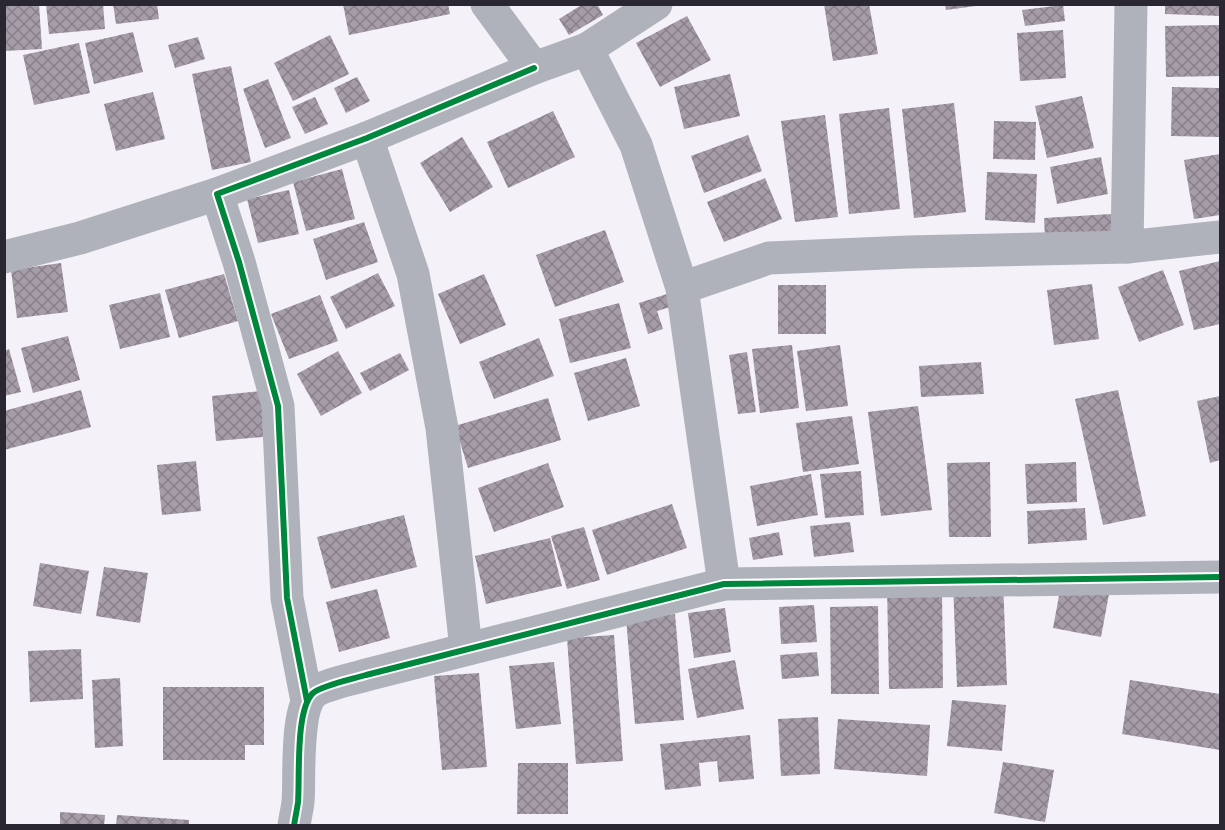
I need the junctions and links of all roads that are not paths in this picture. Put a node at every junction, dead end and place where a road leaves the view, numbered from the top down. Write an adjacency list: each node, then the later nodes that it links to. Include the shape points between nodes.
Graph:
1 (487, 4): 5 (street)
2 (656, 4): 4 (street)
3 (1131, 4): 9 (street)
4 (587, 49): 5 (street); 11 (street, via 636,145)
5 (534, 68): 6 (street)
6 (367, 138): 7 (street); 14 (street, via 413,274 442,428)
7 (217, 194): 10 (street, via 80,238); 15 (street, via 278,406 287,598)
8 (1221, 237): 9 (street)
9 (1127, 247): 11 (street, via 769,258)
10 (4, 257)
11 (682, 288): 13 (street)
12 (1221, 577): 13 (street)
13 (724, 584): 14 (street)
14 (466, 649): 15 (street, via 335,684 314,692)
15 (307, 701): 16 (street, via 300,734)
16 (294, 825)

